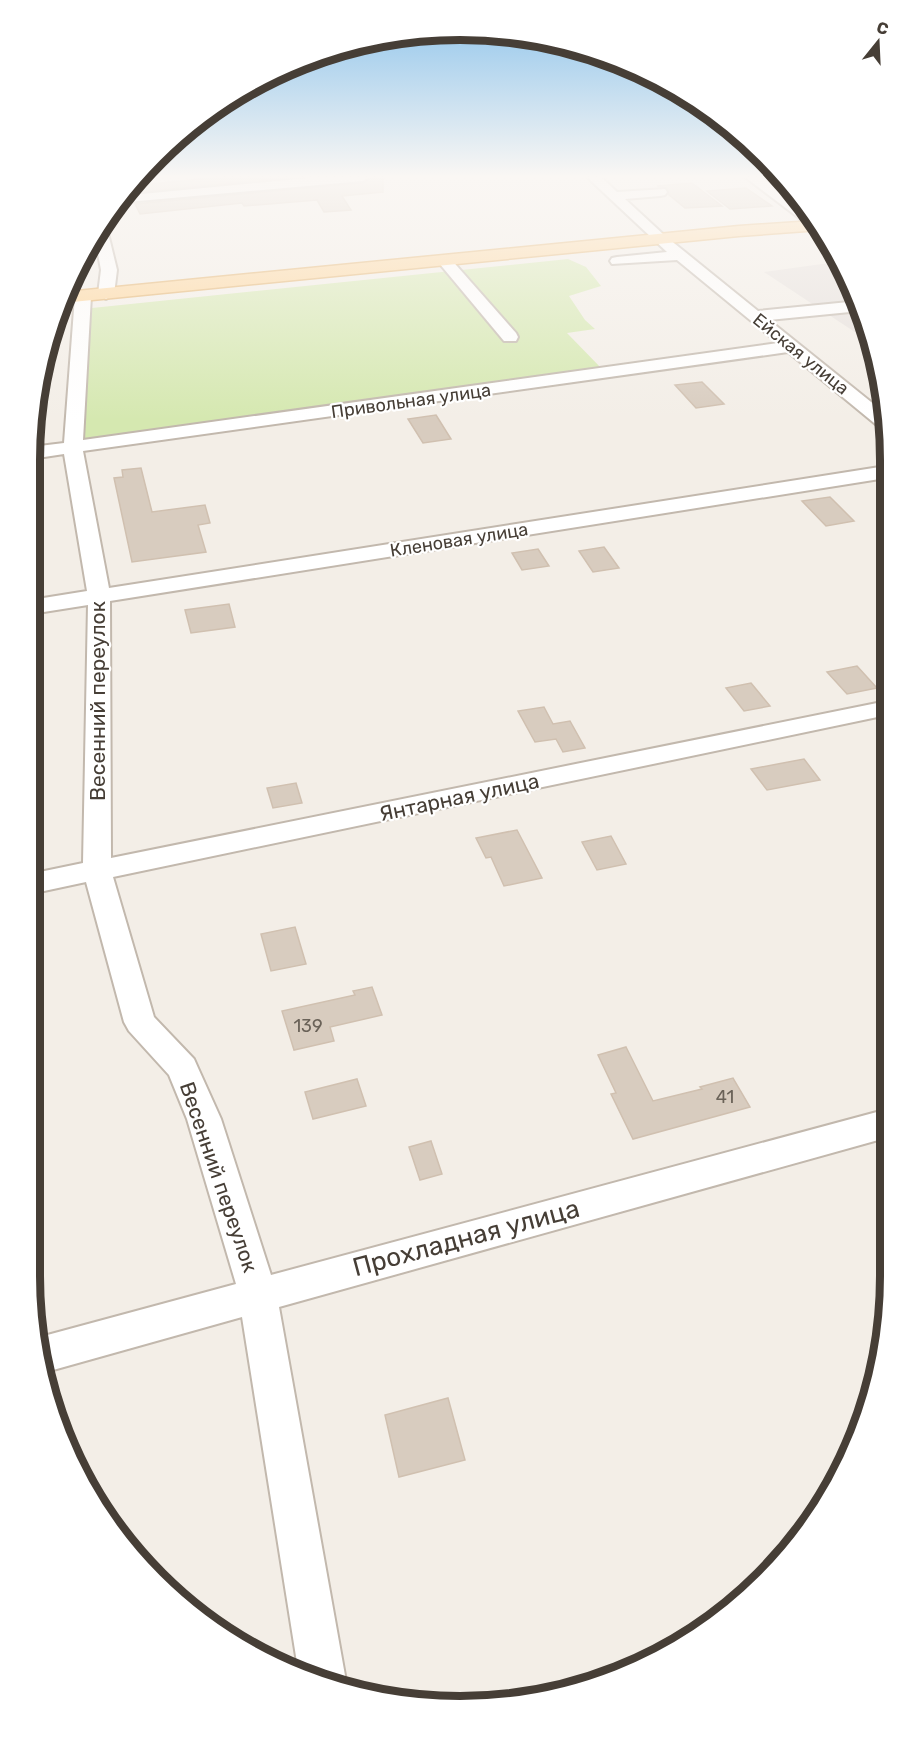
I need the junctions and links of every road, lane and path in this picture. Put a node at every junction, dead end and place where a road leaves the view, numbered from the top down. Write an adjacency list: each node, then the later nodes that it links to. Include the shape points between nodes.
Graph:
1 (106, 258): 7 (street, Весенний переулок, via 109,270)
2 (463, 258): 5 (main road)
3 (648, 258): 6 (street)
4 (684, 258): 9 (street, Ейская улица)
5 (444, 260): 7 (main road); 10 (street)
6 (617, 261)
7 (84, 296): 13 (street, Весенний переулок)
8 (851, 307): 9 (street)
9 (755, 316): 11 (street, Ейская улица)
10 (510, 337)
11 (792, 346): 12 (street, Ейская улица); 13 (street, Привольная улица)
12 (877, 416)
13 (73, 448): 14 (street, Привольная улица); 16 (street, Весенний переулок)
14 (40, 452)
15 (880, 473): 16 (street, Кленовая улица)
16 (99, 596): 17 (street, Кленовая улица); 19 (street, Весенний переулок)
17 (40, 606)
18 (880, 709): 19 (street, Янтарная улица)
19 (97, 871): 20 (street, Янтарная улица); 22 (street, Весенний переулок, via 140,1022 182,1068 204,1119)
20 (40, 882)
21 (880, 1125): 22 (street, Прохладная улица)
22 (258, 1295): 23 (street, Прохладная улица); 24 (street, Весенний переулок)
23 (48, 1353)
24 (322, 1673)

